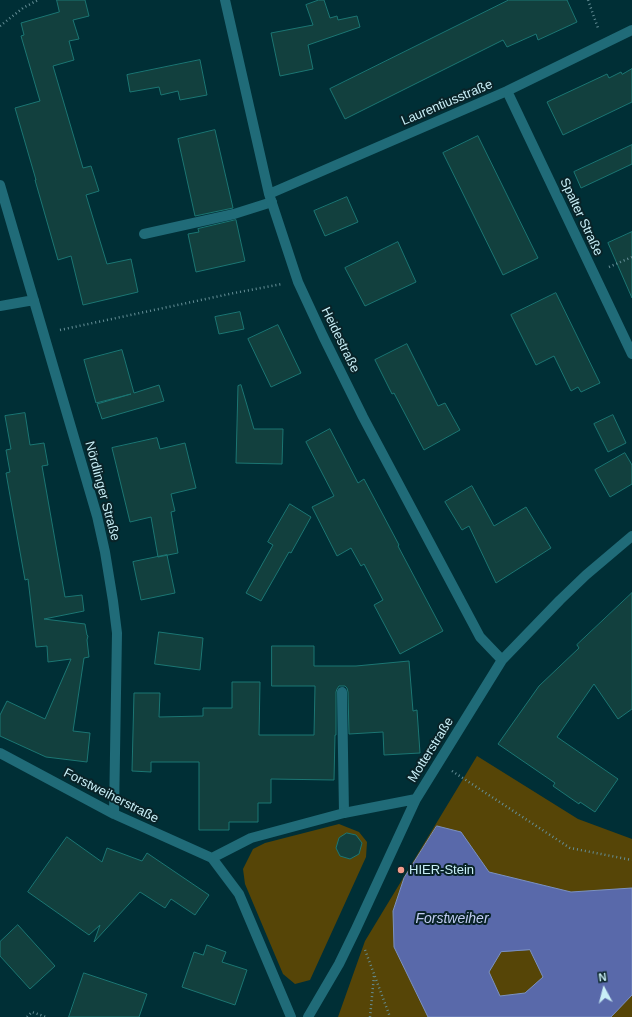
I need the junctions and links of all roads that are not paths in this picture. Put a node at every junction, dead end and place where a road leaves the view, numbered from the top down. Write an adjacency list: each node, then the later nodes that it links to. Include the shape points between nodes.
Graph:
1 (225, 0): 5 (street, Heidestraße)
2 (632, 30): 3 (street, Laurentiusstraße)
3 (507, 91): 5 (street, Laurentiusstraße); 9 (street, Spalter Straße)
4 (0, 184): 7 (street, Nördlinger Straße)
5 (271, 198): 6 (street, Laurentiusstraße, via 234,214); 11 (street, Heidestraße, via 298,282 363,417 480,637)
6 (144, 234)
7 (34, 300): 8 (street); 16 (street, Nördlinger Straße, via 97,516 113,601 117,633)
8 (0, 306)
9 (632, 354)
10 (632, 536): 11 (street, Motterstraße, via 560,600)
11 (502, 660): 14 (street, Motterstraße)
12 (342, 692): 15 (street)
13 (0, 753): 16 (street, Forstweiherstraße)
14 (416, 799): 15 (street); 19 (street, Motterstraße, via 339,964)
15 (344, 813): 17 (street, via 250,838)
16 (114, 814): 17 (street, Forstweiherstraße)
17 (212, 858): 18 (street, Forstweiherstraße, via 239,894)
18 (291, 1017)
19 (308, 1017)

